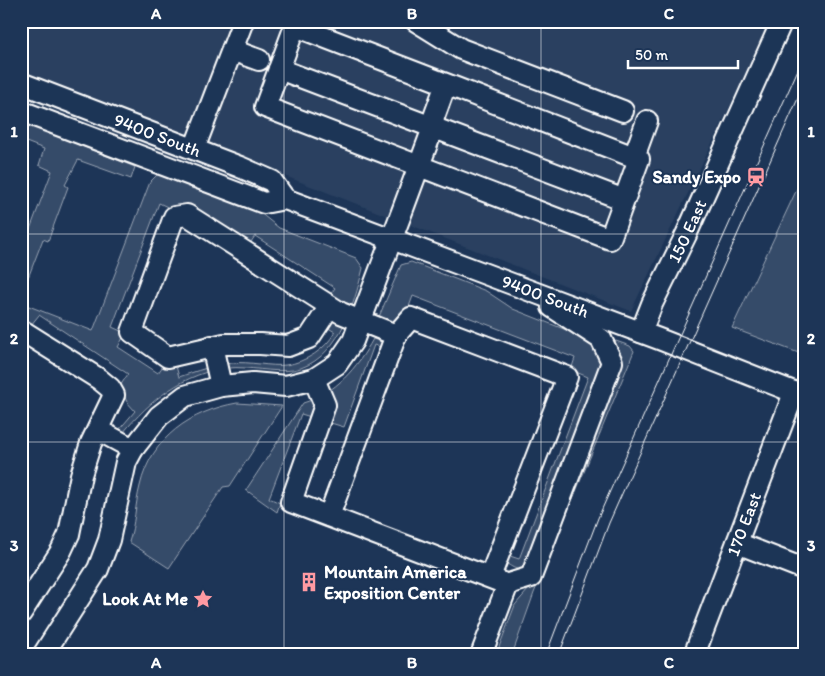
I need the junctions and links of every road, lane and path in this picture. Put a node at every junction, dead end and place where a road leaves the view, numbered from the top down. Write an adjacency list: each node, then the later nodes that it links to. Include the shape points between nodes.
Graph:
1 (243, 21): 4 (street)
2 (416, 21): 10 (street, via 461,49)
3 (782, 21): 23 (street, 150 East)
4 (232, 50): 5 (street); 13 (street)
5 (259, 60)
6 (279, 69): 8 (street, via 295,26); 12 (street); 15 (street, via 265,107)
7 (21, 83): 13 (street, 9400 South)
8 (446, 84): 12 (street); 14 (street)
9 (21, 111): 17 (street, 9400 South, via 264,202)
10 (623, 111)
11 (647, 121): 14 (street)
12 (433, 128): 15 (street); 16 (street)
13 (194, 148): 17 (street, 9400 South, via 272,181)
14 (634, 157): 15 (street, via 639,159 610,239)
15 (419, 167): 18 (street)
16 (614, 196)
17 (285, 199): 18 (street, 9400 South)
18 (392, 238): 19 (street, 9400 South); 21 (street)
19 (521, 287): 23 (street, 9400 South); 34 (street, via 601,339 612,362 531,577)
20 (330, 306): 21 (street); 25 (street, via 309,338 288,346); 25 (street, via 187,215 174,217 132,332 168,357)
21 (361, 321): 24 (street); 26 (street, via 353,341 337,364)
22 (21, 330): 29 (street, via 110,388 114,395)
23 (641, 332): 28 (street, 9400 South)
24 (396, 335): 31 (street); 34 (street, via 411,318 567,377)
25 (212, 346): 27 (street)
26 (314, 379): 27 (street, via 286,386 253,383); 31 (street, via 325,405 291,502)
27 (221, 386): 30 (street, via 185,396 159,416)
28 (799, 394): 32 (street, 170 East)
29 (98, 430): 30 (street); 35 (street, via 81,475 69,534)
30 (133, 449): 36 (street, via 126,462 109,540 98,569)
31 (328, 516): 34 (street)
32 (737, 543): 33 (street); 38 (street, 170 East)
33 (804, 570)
34 (499, 581): 37 (street)
35 (21, 612)
36 (43, 655)
37 (481, 655)
38 (694, 655)

